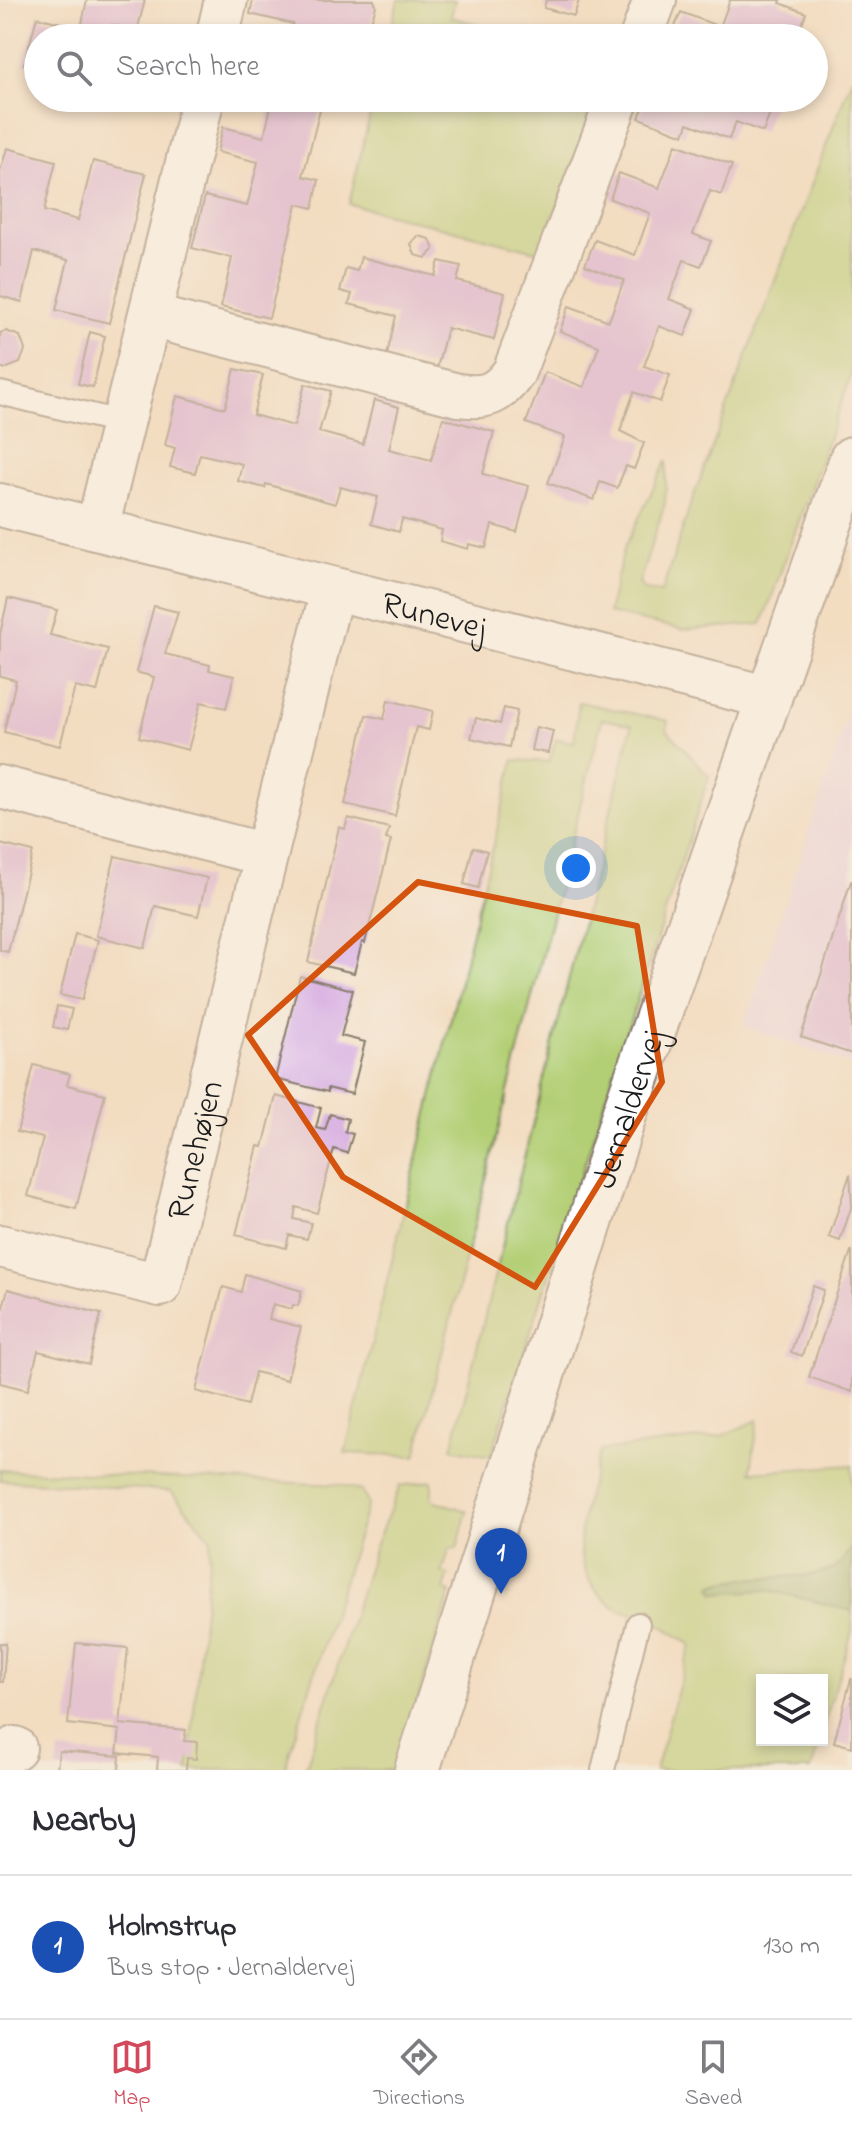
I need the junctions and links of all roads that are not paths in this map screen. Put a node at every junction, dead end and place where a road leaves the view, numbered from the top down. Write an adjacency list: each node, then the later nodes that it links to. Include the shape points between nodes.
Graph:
1 (226, 0): 3 (street)
2 (655, 0): 4 (street)
3 (220, 24)
4 (646, 24)
5 (200, 112): 7 (street)
6 (613, 112): 7 (street, via 514,372 490,396 458,395)
7 (150, 316): 9 (street)
8 (0, 393): 9 (lane)
9 (124, 423): 12 (street)
10 (852, 459): 14 (street, Jernaldervej)
11 (0, 505): 12 (street, Runevej)
12 (97, 529): 13 (street, Runevej)
13 (332, 590): 14 (street, Runevej); 16 (street, Runehøjen)
14 (770, 698): 19 (street, Jernaldervej, via 625,1112)
15 (0, 787): 16 (street)
16 (266, 855): 17 (street, Runehøjen, via 160,1285)
17 (0, 1246)
18 (638, 1624): 20 (lane)
19 (425, 1768)
20 (603, 1770)

